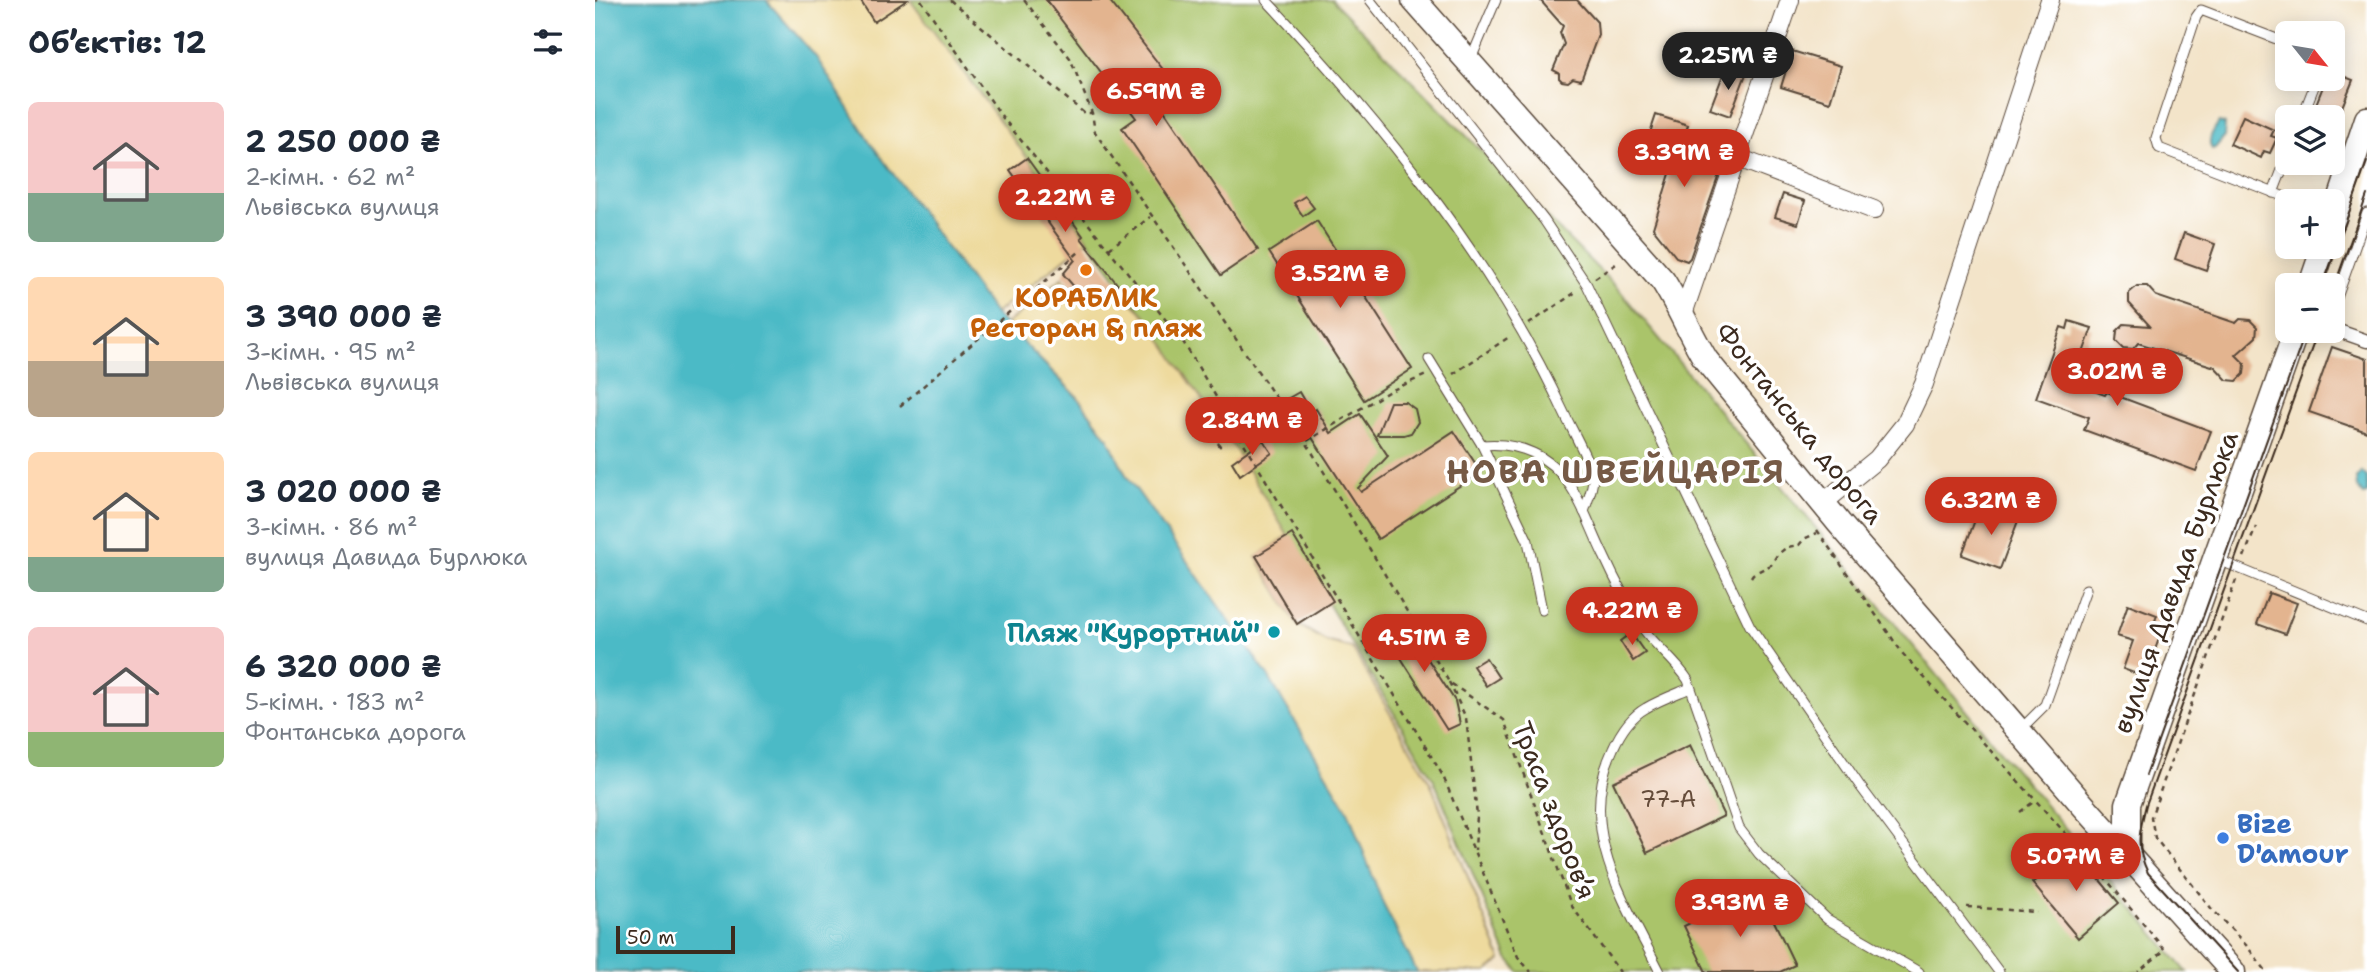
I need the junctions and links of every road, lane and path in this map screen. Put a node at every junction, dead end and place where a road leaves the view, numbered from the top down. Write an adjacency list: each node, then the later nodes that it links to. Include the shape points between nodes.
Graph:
1 (921, 0): 21 (path, via 1003,118)
2 (950, 0): 12 (path, via 1084,113)
3 (1024, 0): 12 (path, Траса здоров’я, via 1070,58)
4 (1266, 0): 42 (lane, via 1369,114 1522,328 1593,477)
5 (1370, 0): 62 (lane, via 1544,220 1587,285 1750,625)
6 (1414, 0): 11 (main road, Фонтанська дорога)
7 (1496, 0): 11 (lane)
8 (1790, 0): 14 (street)
9 (2050, 0): 41 (street, via 1924,384 1905,424 1877,459)
10 (2275, 38): 17 (lane, via 2200,10 2156,138 2159,148)
11 (1469, 64): 26 (main road, Фонтанська дорога, via 1663,281)
12 (1092, 113): 20 (path, Траса здоров’я, via 1095,132)
13 (2367, 119): 16 (main road)
14 (1736, 157): 18 (street); 26 (street)
15 (2280, 175): 17 (lane)
16 (2343, 189)
17 (2273, 193)
18 (1874, 210)
19 (2367, 213): 24 (lane)
20 (1151, 216): 21 (path); 33 (path, Траса здоров’я)
21 (1108, 248): 35 (path, via 1182,340)
22 (1079, 252): 34 (path)
23 (1619, 262): 25 (path)
24 (2345, 275)
25 (1596, 278)
26 (1682, 317): 41 (main road, Фонтанська дорога, via 1706,360)
27 (2345, 333): 28 (street)
28 (2367, 341)
29 (2292, 343): 45 (main road, вулиця Давида Бурлюка)
30 (1429, 359): 32 (lane)
31 (1458, 371): 32 (path)
32 (1443, 381): 38 (path, via 1429,374 1418,378); 39 (lane)
33 (1278, 401): 35 (path); 38 (path, Траса здоров’я)
34 (900, 406)
35 (1235, 428): 37 (path); 58 (path, via 1443,776)
36 (1212, 437): 37 (path)
37 (1217, 441): 40 (path)
38 (1305, 442): 51 (path, Траса здоров’я)
39 (1482, 445): 42 (lane, via 1500,443 1544,458 1559,469); 49 (lane, via 1528,541)
40 (1218, 448)
41 (1823, 503): 43 (main road, Фонтанська дорога)
42 (1584, 512): 52 (lane, via 1644,629 1681,668)
43 (1839, 523): 47 (path, via 1787,547); 53 (main road, Фонтанська дорога)
44 (2256, 527): 46 (path)
45 (2214, 559): 46 (lane); 56 (main road, вулиця Давида Бурлюка)
46 (2240, 568): 50 (lane); 72 (path, via 2151,817 2155,838)
47 (1751, 578)
48 (2086, 589): 53 (lane, via 2046,705)
49 (1542, 610)
50 (2367, 621)
51 (1449, 682): 58 (path, via 1466,718 1477,815); 66 (path, Траса здоров’я, via 1504,720 1570,905)
52 (1690, 688): 67 (lane, via 1645,708 1632,719 1602,778 1600,833 1607,860); 68 (lane, via 1739,828 1759,854 1827,919)
53 (2019, 731): 55 (main road, Фонтанська дорога)
54 (2036, 800): 57 (path)
55 (2082, 804): 56 (main road, via 2117,808); 59 (main road, Фонтанська дорога)
56 (2128, 804): 59 (main road, вулиця Давида Бурлюка)
57 (2020, 811)
58 (1475, 853): 65 (path, via 1518,957)
59 (2128, 856): 71 (main road, Фонтанська дорога)
60 (2096, 867): 61 (path)
61 (2093, 871)
62 (1949, 906): 63 (path); 69 (lane)
63 (2037, 912)
64 (2165, 950): 70 (path)
65 (1531, 972)
66 (1620, 972)
67 (1660, 972)
68 (1919, 972)
69 (1999, 972)
70 (2138, 972)
71 (2232, 972)
72 (2267, 972)

